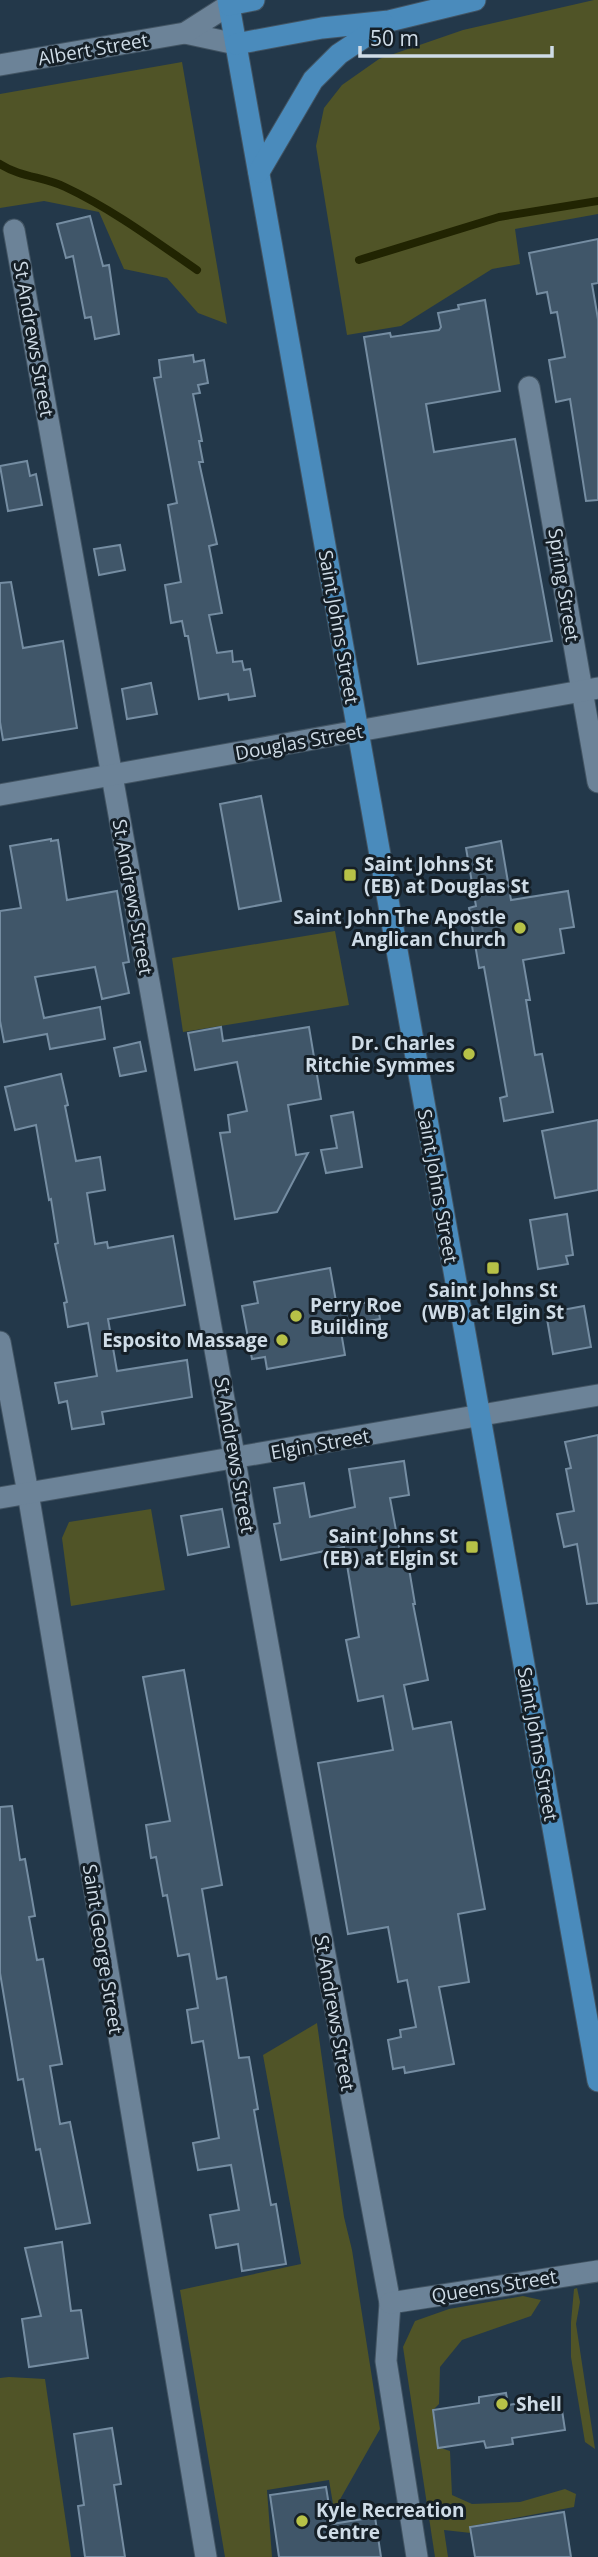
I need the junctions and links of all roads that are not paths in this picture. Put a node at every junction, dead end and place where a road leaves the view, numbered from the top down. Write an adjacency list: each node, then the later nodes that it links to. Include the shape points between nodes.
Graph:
1 (254, 0): 3 (main road)
2 (475, 0): 4 (main road)
3 (229, 3): 5 (street, Albert Street); 6 (main road, Saint Johns Street)
4 (389, 22): 6 (main road, via 322,28); 8 (main road, via 325,66)
5 (185, 33): 6 (street, Albert Street); 7 (street, Albert Street)
6 (236, 44): 8 (main road, Saint Johns Street)
7 (0, 65)
8 (259, 172): 12 (main road, Saint Johns Street)
9 (15, 230): 13 (street, St Andrews Street)
10 (528, 387): 11 (street, Spring Street)
11 (589, 689): 12 (street, Douglas Street); 14 (street, Spring Street)
12 (357, 733): 13 (street, Douglas Street); 18 (main road, Saint Johns Street)
13 (112, 773): 15 (street, Douglas Street); 19 (street, St Andrews Street)
14 (598, 782)
15 (0, 795)
16 (0, 1342): 20 (street, Saint George Street)
17 (598, 1395): 18 (street, Elgin Street)
18 (480, 1415): 19 (street, Elgin Street); 22 (main road, Saint Johns Street)
19 (236, 1458): 20 (street, Elgin Street); 24 (street, St Andrews Street)
20 (28, 1493): 21 (street, Elgin Street); 25 (street, Saint George Street)
21 (0, 1498)
22 (598, 2081)
23 (598, 2271): 24 (street, Queens Street)
24 (390, 2303): 26 (street, St Andrews Street, via 386,2361)
25 (206, 2557)
26 (417, 2557)

